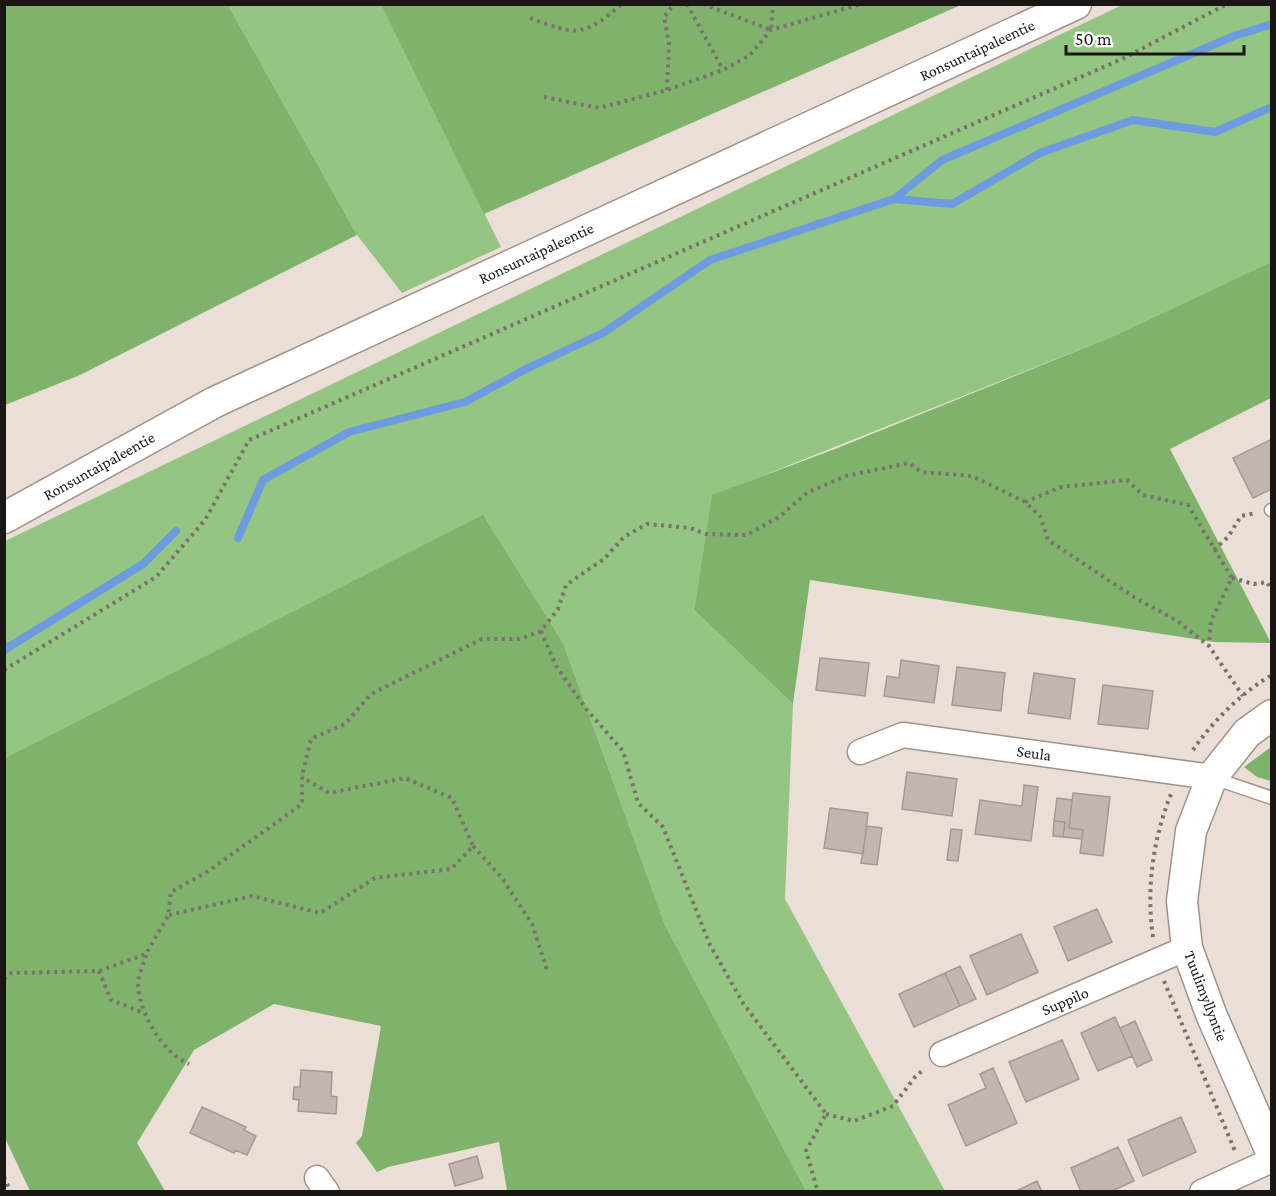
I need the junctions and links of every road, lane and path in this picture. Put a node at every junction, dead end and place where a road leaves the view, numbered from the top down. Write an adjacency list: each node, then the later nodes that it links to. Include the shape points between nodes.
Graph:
1 (622, 4): 11 (path, via 594,28 565,31)
2 (674, 4): 14 (path, via 664,17 669,43)
3 (687, 4): 13 (path)
4 (703, 4): 12 (path)
5 (773, 4): 12 (path)
6 (839, 4): 10 (path)
7 (861, 4): 10 (path)
8 (1076, 4): 18 (street, Ronsuntaipaleentie, via 214,402)
9 (1227, 4): 24 (path, via 1122,59 249,440 205,520 156,577)
10 (835, 12): 12 (path)
11 (530, 18)
12 (771, 30): 13 (path, via 750,55)
13 (723, 70): 14 (path)
14 (667, 90): 15 (path, via 599,108)
15 (544, 97)
16 (1025, 502): 19 (path, via 1060,487 1127,480 1143,495 1188,505); 22 (path, via 972,477 921,472 909,463 846,476 808,492 779,517 747,535 706,534 690,528 647,524 624,537 604,559 566,585 558,609); 23 (path, via 1040,516 1048,540 1176,620)
17 (1271, 510): 19 (path, via 1241,516)
18 (4, 518)
19 (1214, 550): 20 (path)
20 (1232, 578): 21 (path, via 1254,584 1267,582); 23 (path, via 1211,621)
21 (1272, 591)
22 (541, 631): 28 (path, via 519,639 482,639 370,694 345,724 311,739); 41 (path, via 556,666 587,710 624,751 638,803 663,827 710,945 742,1003)
23 (1209, 646): 25 (path)
24 (4, 670)
25 (1244, 696)
26 (1272, 715): 29 (street, Tuulimyllyntie, via 1247,733)
27 (860, 752): 29 (street, Seula, via 903,735)
28 (302, 776): 31 (path, via 329,794 405,778 452,798); 32 (path, via 302,804 210,870 171,892)
29 (1212, 777): 30 (lane); 33 (street, Tuulimyllyntie, via 1191,831 1182,901)
30 (1272, 798)
31 (473, 846): 32 (path, via 451,869 375,878 320,913 252,896); 36 (path, via 502,878 532,924)
32 (168, 916): 34 (path)
33 (1187, 948): 39 (street, Suppilo); 42 (street, Tuulimyllyntie)
34 (147, 954): 35 (path); 38 (path, via 138,984)
35 (99, 971): 37 (path, via 11,973); 38 (path, via 111,1000)
36 (548, 973)
37 (4, 979)
38 (144, 1013): 40 (path, via 175,1058)
39 (942, 1054): 41 (path, via 915,1077 893,1106 854,1121)
40 (189, 1064)
41 (826, 1114): 46 (path, via 806,1151)
42 (1272, 1154)
43 (1272, 1160): 47 (street)
44 (4, 1177): 45 (path)
45 (11, 1191)
46 (818, 1191)
47 (1202, 1191)

